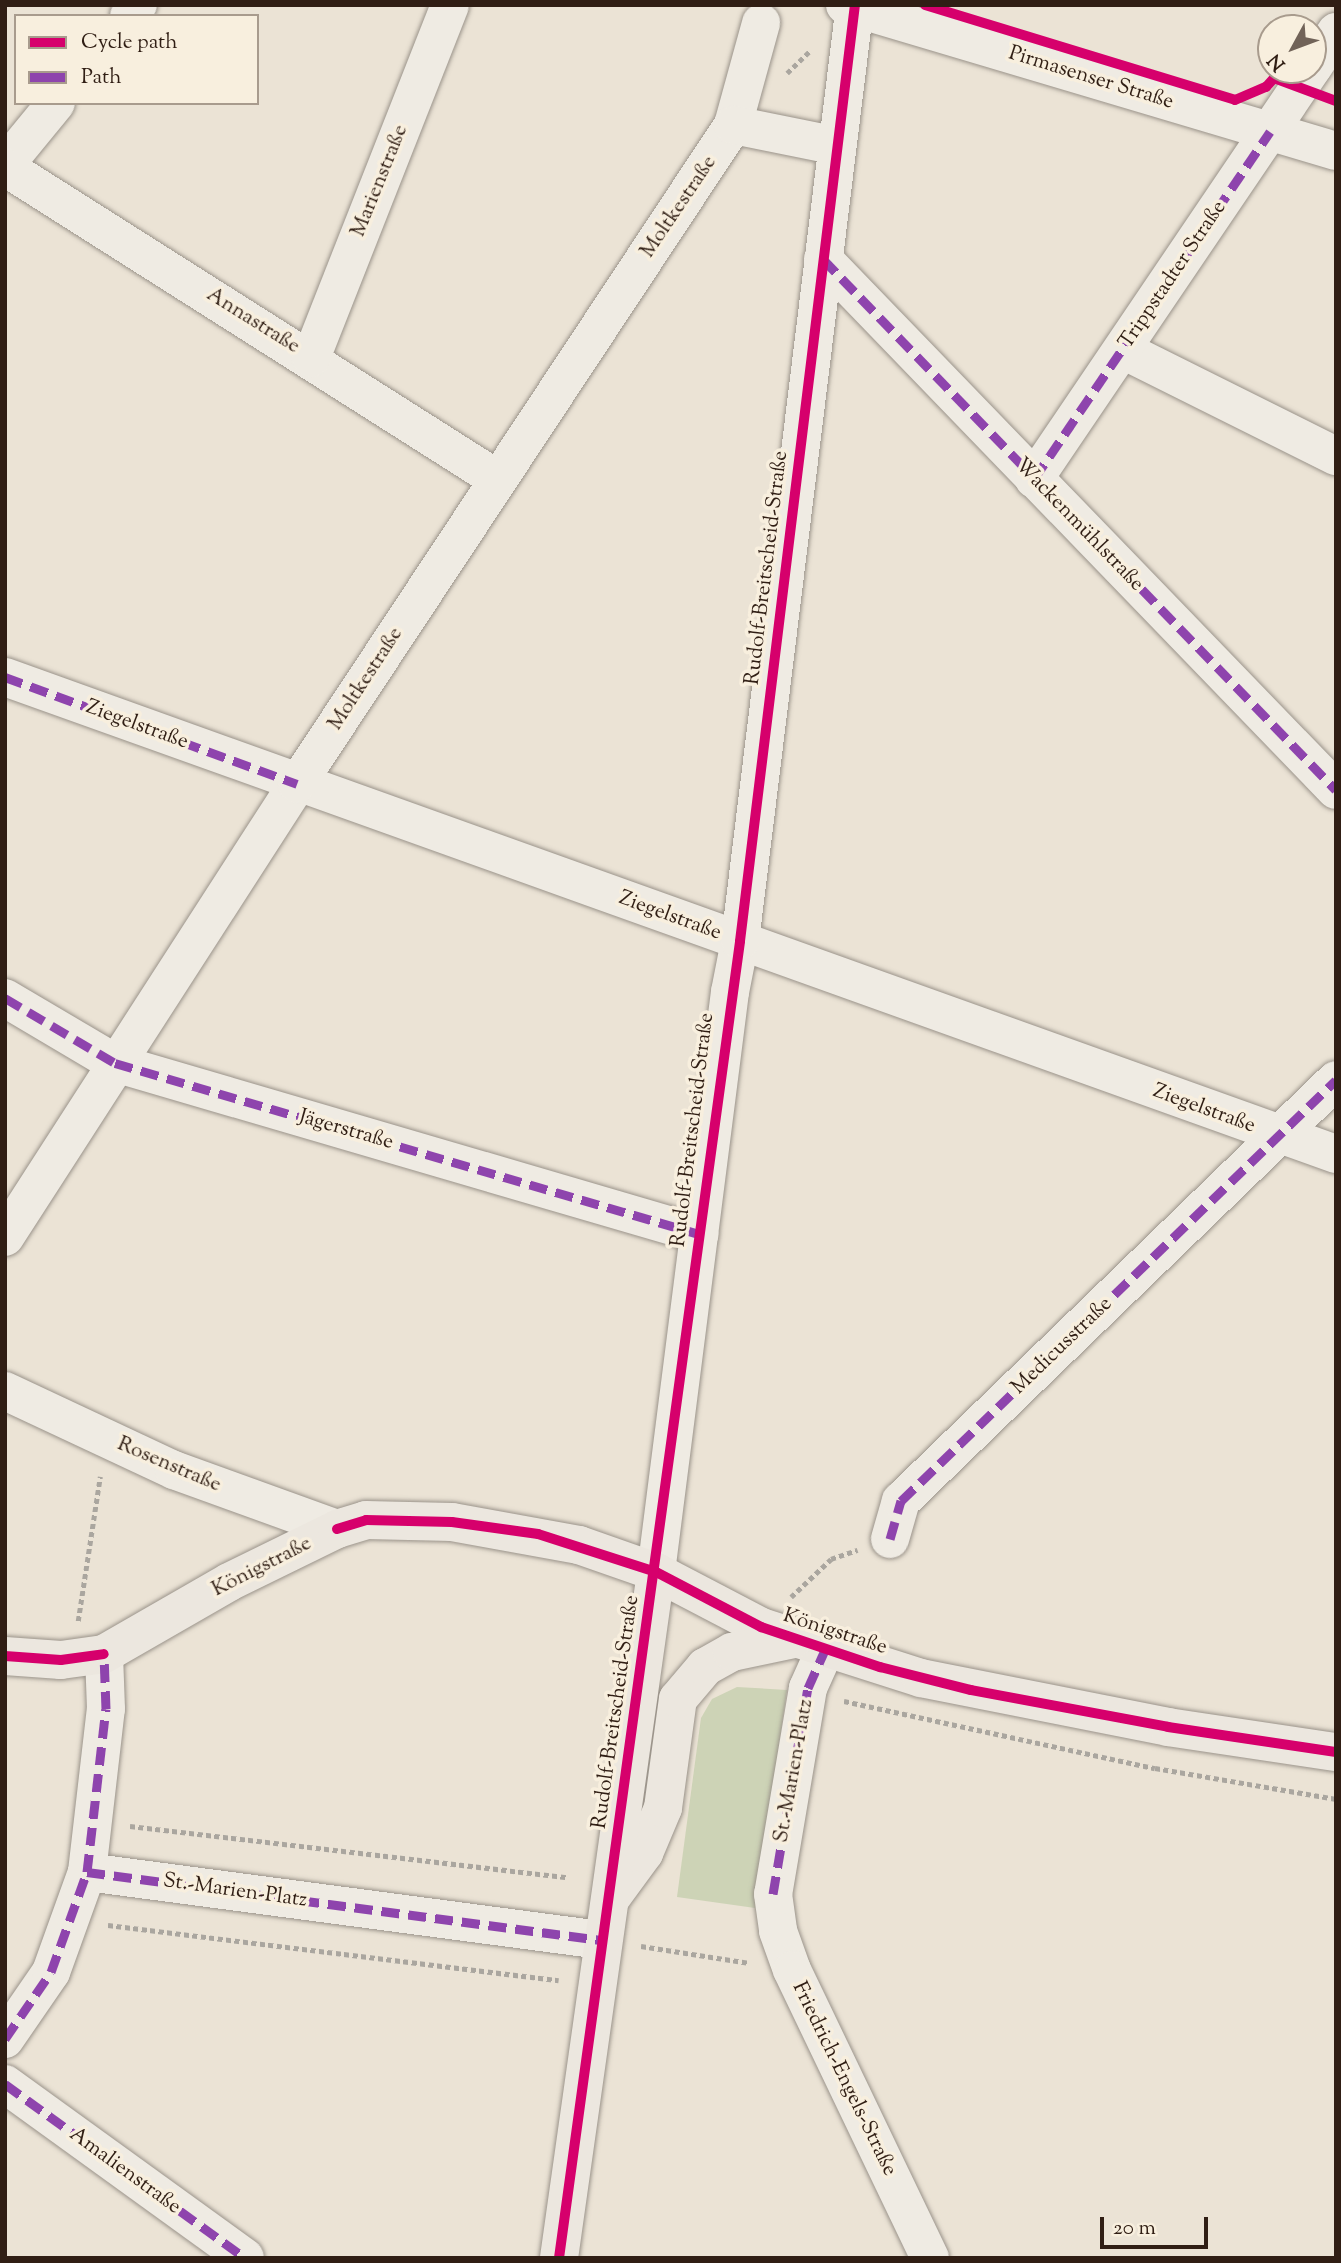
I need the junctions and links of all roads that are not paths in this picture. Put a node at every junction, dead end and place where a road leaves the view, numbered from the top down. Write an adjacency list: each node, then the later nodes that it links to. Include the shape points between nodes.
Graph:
1 (450, 5): 13 (street, Marienstraße)
2 (851, 6): 7 (street, Pirmasenser Straße); 8 (street, Rudolf-Breitscheid-Straße)
3 (761, 23): 6 (street, Moltkestraße)
4 (1302, 84): 7 (street, Trippstadter Straße)
5 (55, 105): 10 (street)
6 (733, 125): 8 (street); 15 (street, Moltkestraße)
7 (1270, 132): 9 (street, Pirmasenser Straße); 12 (street, Trippstadter Straße)
8 (836, 146): 11 (street, Rudolf-Breitscheid-Straße)
9 (1336, 151)
10 (5, 166): 13 (street, Annastraße)
11 (824, 259): 16 (street, Wackenmühlstraße); 20 (street, Rudolf-Breitscheid-Straße)
12 (1123, 350): 14 (street); 16 (street, Trippstadter Straße)
13 (311, 358): 15 (street, Annastraße)
14 (1336, 456)
15 (497, 479): 18 (street, Moltkestraße)
16 (1034, 479): 19 (street, Wackenmühlstraße)
17 (5, 677): 18 (street, Ziegelstraße)
18 (297, 784): 20 (street, Ziegelstraße); 22 (street, Moltkestraße)
19 (1336, 790)
20 (740, 941): 24 (street, Ziegelstraße); 26 (street, Rudolf-Breitscheid-Straße)
21 (5, 998): 22 (street, Jägerstraße)
22 (115, 1063): 26 (street, Jägerstraße); 27 (street, Moltkestraße)
23 (1336, 1080): 24 (street, Medicusstraße)
24 (1280, 1136): 25 (street, Ziegelstraße); 30 (street, Medicusstraße, via 901,1501)
25 (1336, 1154)
26 (699, 1234): 31 (street, Rudolf-Breitscheid-Straße)
27 (5, 1237)
28 (5, 1391): 29 (street, Rosenstraße, via 174,1470)
29 (337, 1529): 31 (main road, Königstraße, via 366,1520 452,1522 538,1534); 33 (main road, Königstraße, via 229,1582)
30 (890, 1539)
31 (656, 1572): 32 (main road, Königstraße, via 705,1601); 38 (main road, Rudolf-Breitscheid-Straße)
32 (809, 1645): 35 (main road, Königstraße, via 971,1690); 37 (street, St.-Marien-Platz, via 808,1688); 38 (main road, via 732,1652 705,1667 678,1699 663,1808 644,1853)
33 (104, 1654): 34 (main road, Königstraße, via 61,1660); 36 (street, via 106,1709)
34 (5, 1656)
35 (1336, 1752)
36 (87, 1872): 39 (street, St.-Marien-Platz); 40 (street, via 51,1972)
37 (773, 1894): 44 (street, Friedrich-Engels-Straße, via 778,1931 792,1970)
38 (610, 1900): 39 (main road, Rudolf-Breitscheid-Straße)
39 (618, 1942): 43 (main road, Rudolf-Breitscheid-Straße)
40 (5, 2039)
41 (5, 2084): 42 (street, Amalienstraße)
42 (245, 2258)
43 (559, 2258)
44 (930, 2258)

